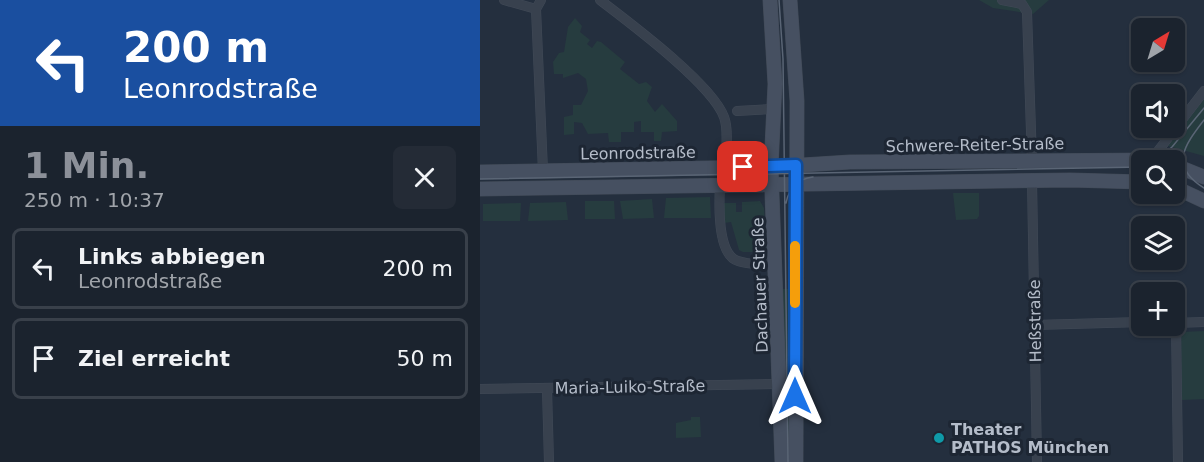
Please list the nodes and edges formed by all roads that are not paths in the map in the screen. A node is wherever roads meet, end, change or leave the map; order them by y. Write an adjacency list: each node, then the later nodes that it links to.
1 (504, 0): 8 (street)
2 (541, 0): 8 (street)
3 (600, 0): 7 (street)
4 (770, 0): 10 (main road, Dachauer Straße)
5 (790, 0): 15 (main road, Dachauer Straße)
6 (1002, 0): 14 (street)
7 (611, 3): 11 (street)
8 (536, 9): 19 (street)
9 (1204, 92): 12 (street)
10 (773, 109): 11 (street); 16 (main road, Dachauer Straße)
11 (725, 118): 17 (street)
12 (1159, 150)
13 (1131, 160): 14 (main road, Schwere-Reiter-Straße)
14 (1032, 161): 15 (main road, Schwere-Reiter-Straße)
15 (796, 165): 16 (main road, Leonrodstraße); 26 (main road, Dachauer Straße)
16 (771, 167): 17 (main road, Leonrodstraße); 25 (main road, Dachauer Straße)
17 (725, 168): 19 (main road, Leonrodstraße)
18 (1185, 169): 21 (main road)
19 (543, 171): 20 (main road, Leonrodstraße)
20 (480, 172)
21 (1204, 177)
22 (1032, 181): 23 (main road); 26 (main road); 34 (street, Heßstraße)
23 (1131, 182)
24 (720, 186): 25 (main road, Leonrodstraße); 27 (main road, Leonrodstraße); 30 (street)
25 (772, 186): 26 (main road, Leonrodstraße); 30 (main road, Dachauer Straße)
26 (795, 186): 41 (main road, Dachauer Straße)
27 (480, 189)
28 (1185, 192): 29 (main road)
29 (1204, 201)
30 (776, 264): 36 (main road, Dachauer Straße)
31 (1131, 322): 34 (street)
32 (1204, 322): 33 (street)
33 (1185, 323)
34 (1035, 325): 42 (street, Heßstraße)
35 (1175, 336): 43 (street)
36 (779, 384): 38 (street, Maria-Luiko-Straße); 40 (main road, Dachauer Straße)
37 (480, 389): 38 (street, Maria-Luiko-Straße)
38 (547, 389): 39 (street)
39 (549, 462)
40 (782, 462)
41 (796, 462)
42 (1037, 462)
43 (1178, 462)

